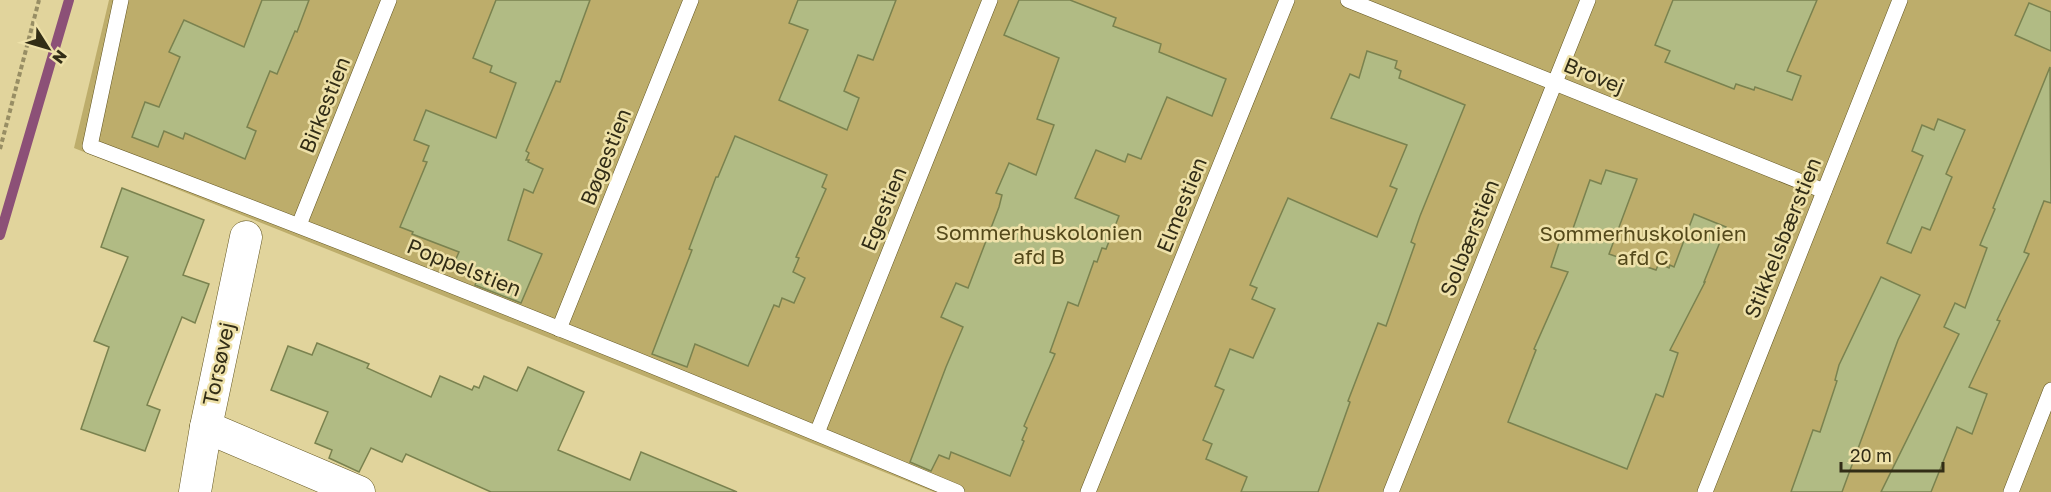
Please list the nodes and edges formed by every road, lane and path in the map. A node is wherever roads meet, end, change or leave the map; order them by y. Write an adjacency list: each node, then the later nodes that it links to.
1 (39, 0): 11 (path)
2 (121, 0): 13 (lane, Poppelstien)
3 (389, 0): 13 (lane, Birkestien)
4 (691, 0): 15 (lane, Bøgestien)
5 (990, 0): 18 (lane, Egestien)
6 (1287, 0): 22 (lane, Elmestien)
7 (1348, 0): 10 (lane, Brovej)
8 (1588, 0): 10 (lane, Solbærstien)
9 (1900, 0): 12 (lane, Stikkelsbærstien)
10 (1554, 83): 12 (lane, Brovej); 23 (lane, Solbærstien)
11 (0, 149)
12 (1824, 191): 24 (lane, Stikkelsbærstien)
13 (299, 225): 15 (lane, Poppelstien)
14 (246, 237): 17 (street, Torsøvej)
15 (559, 329): 18 (lane, Poppelstien)
16 (2051, 390): 25 (lane)
17 (206, 427): 19 (street, Torsøvej); 20 (street)
18 (817, 433): 21 (lane, Poppelstien)
19 (195, 492)
20 (358, 492)
21 (957, 492)
22 (1088, 492)
23 (1391, 492)
24 (1705, 492)
25 (2011, 492)

